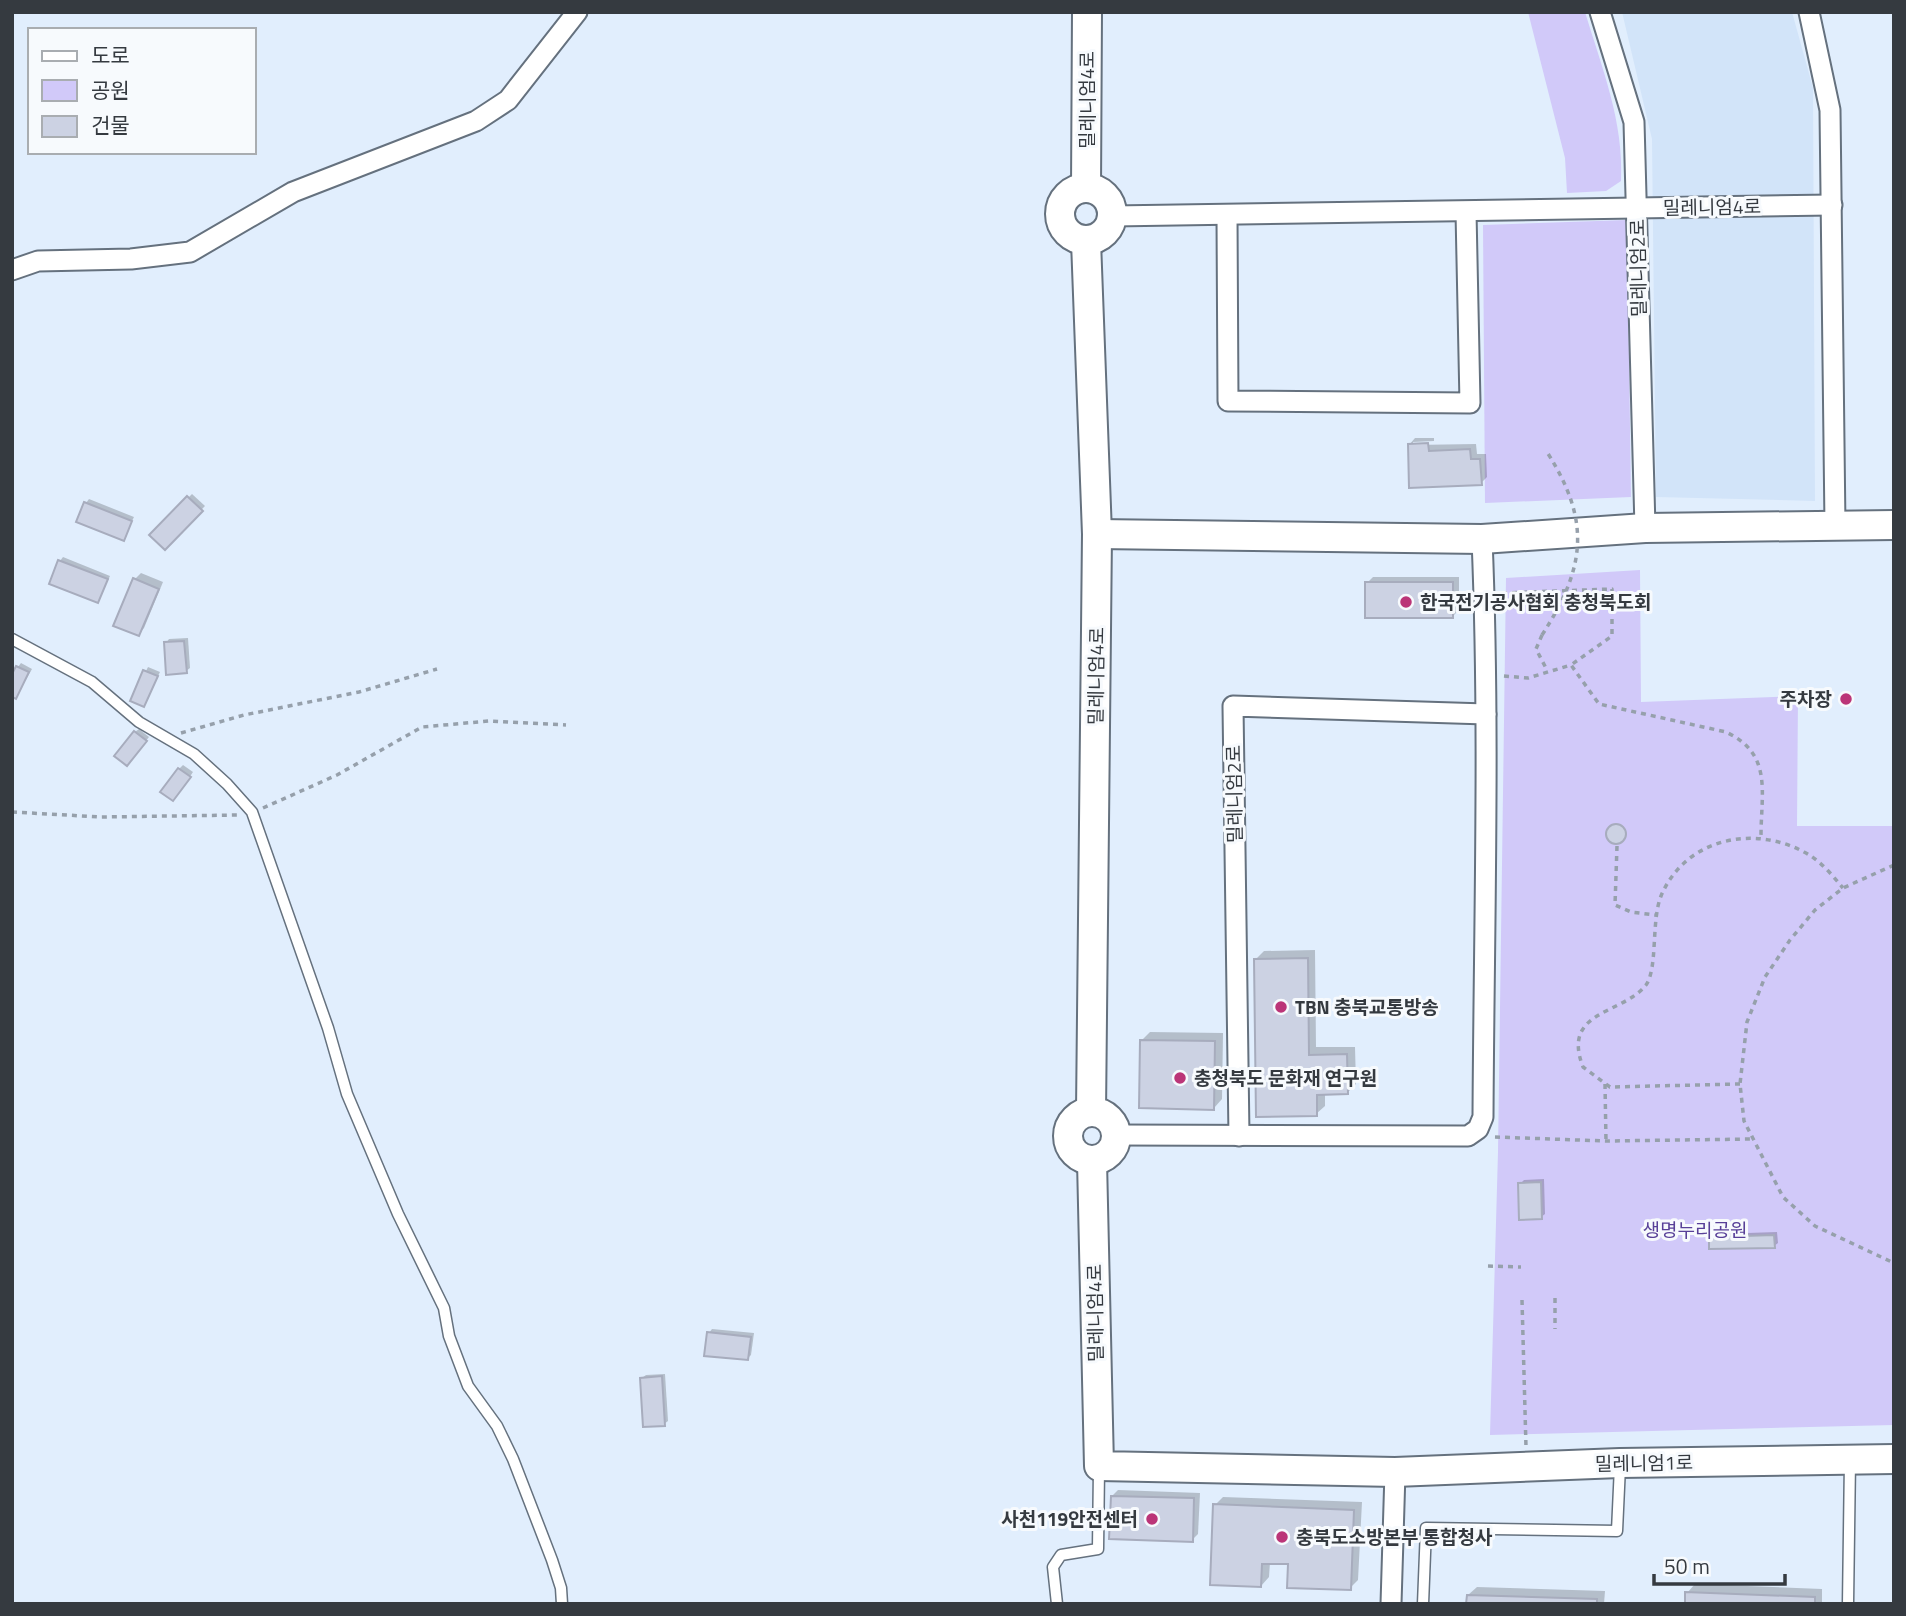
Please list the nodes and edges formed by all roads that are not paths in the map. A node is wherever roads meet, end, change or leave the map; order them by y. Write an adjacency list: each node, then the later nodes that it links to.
1 (578, 12): 12 (street)
2 (1087, 12): 5 (street, 밀레니엄4로)
3 (1600, 12): 7 (street, 밀레니엄2로)
4 (1809, 12): 6 (street)
5 (1086, 188): 9 (street); 11 (street)
6 (1832, 205): 7 (street, 밀레니엄4로); 13 (street)
7 (1637, 209): 8 (street, 밀레니엄4로); 15 (street, 밀레니엄2로)
8 (1466, 212): 10 (street, 밀레니엄4로); 10 (street)
9 (1113, 216): 10 (street, 밀레니엄4로); 11 (street)
10 (1227, 216)
11 (1086, 241): 16 (street, 밀레니엄4로)
12 (12, 270)
13 (1835, 526): 14 (street); 15 (street)
14 (1894, 526)
15 (1645, 528): 17 (street)
16 (1097, 534): 17 (street); 20 (street, 밀레니엄4로)
17 (1482, 539): 19 (street)
18 (12, 639): 29 (lane)
19 (1486, 714): 22 (street); 22 (street, 밀레니엄2로)
20 (1091, 1112): 21 (street); 23 (street)
21 (1117, 1135): 22 (street); 23 (street)
22 (1239, 1136)
23 (1092, 1161): 27 (street, 밀레니엄4로)
24 (1894, 1459): 25 (street, 밀레니엄1로)
25 (1850, 1460): 26 (street, 밀레니엄1로); 33 (lane)
26 (1620, 1463): 28 (street, 밀레니엄1로); 32 (lane)
27 (1099, 1466): 28 (street, 밀레니엄1로); 30 (lane)
28 (1395, 1472): 31 (street)
29 (562, 1604)
30 (1057, 1604)
31 (1391, 1604)
32 (1423, 1604)
33 (1848, 1604)

